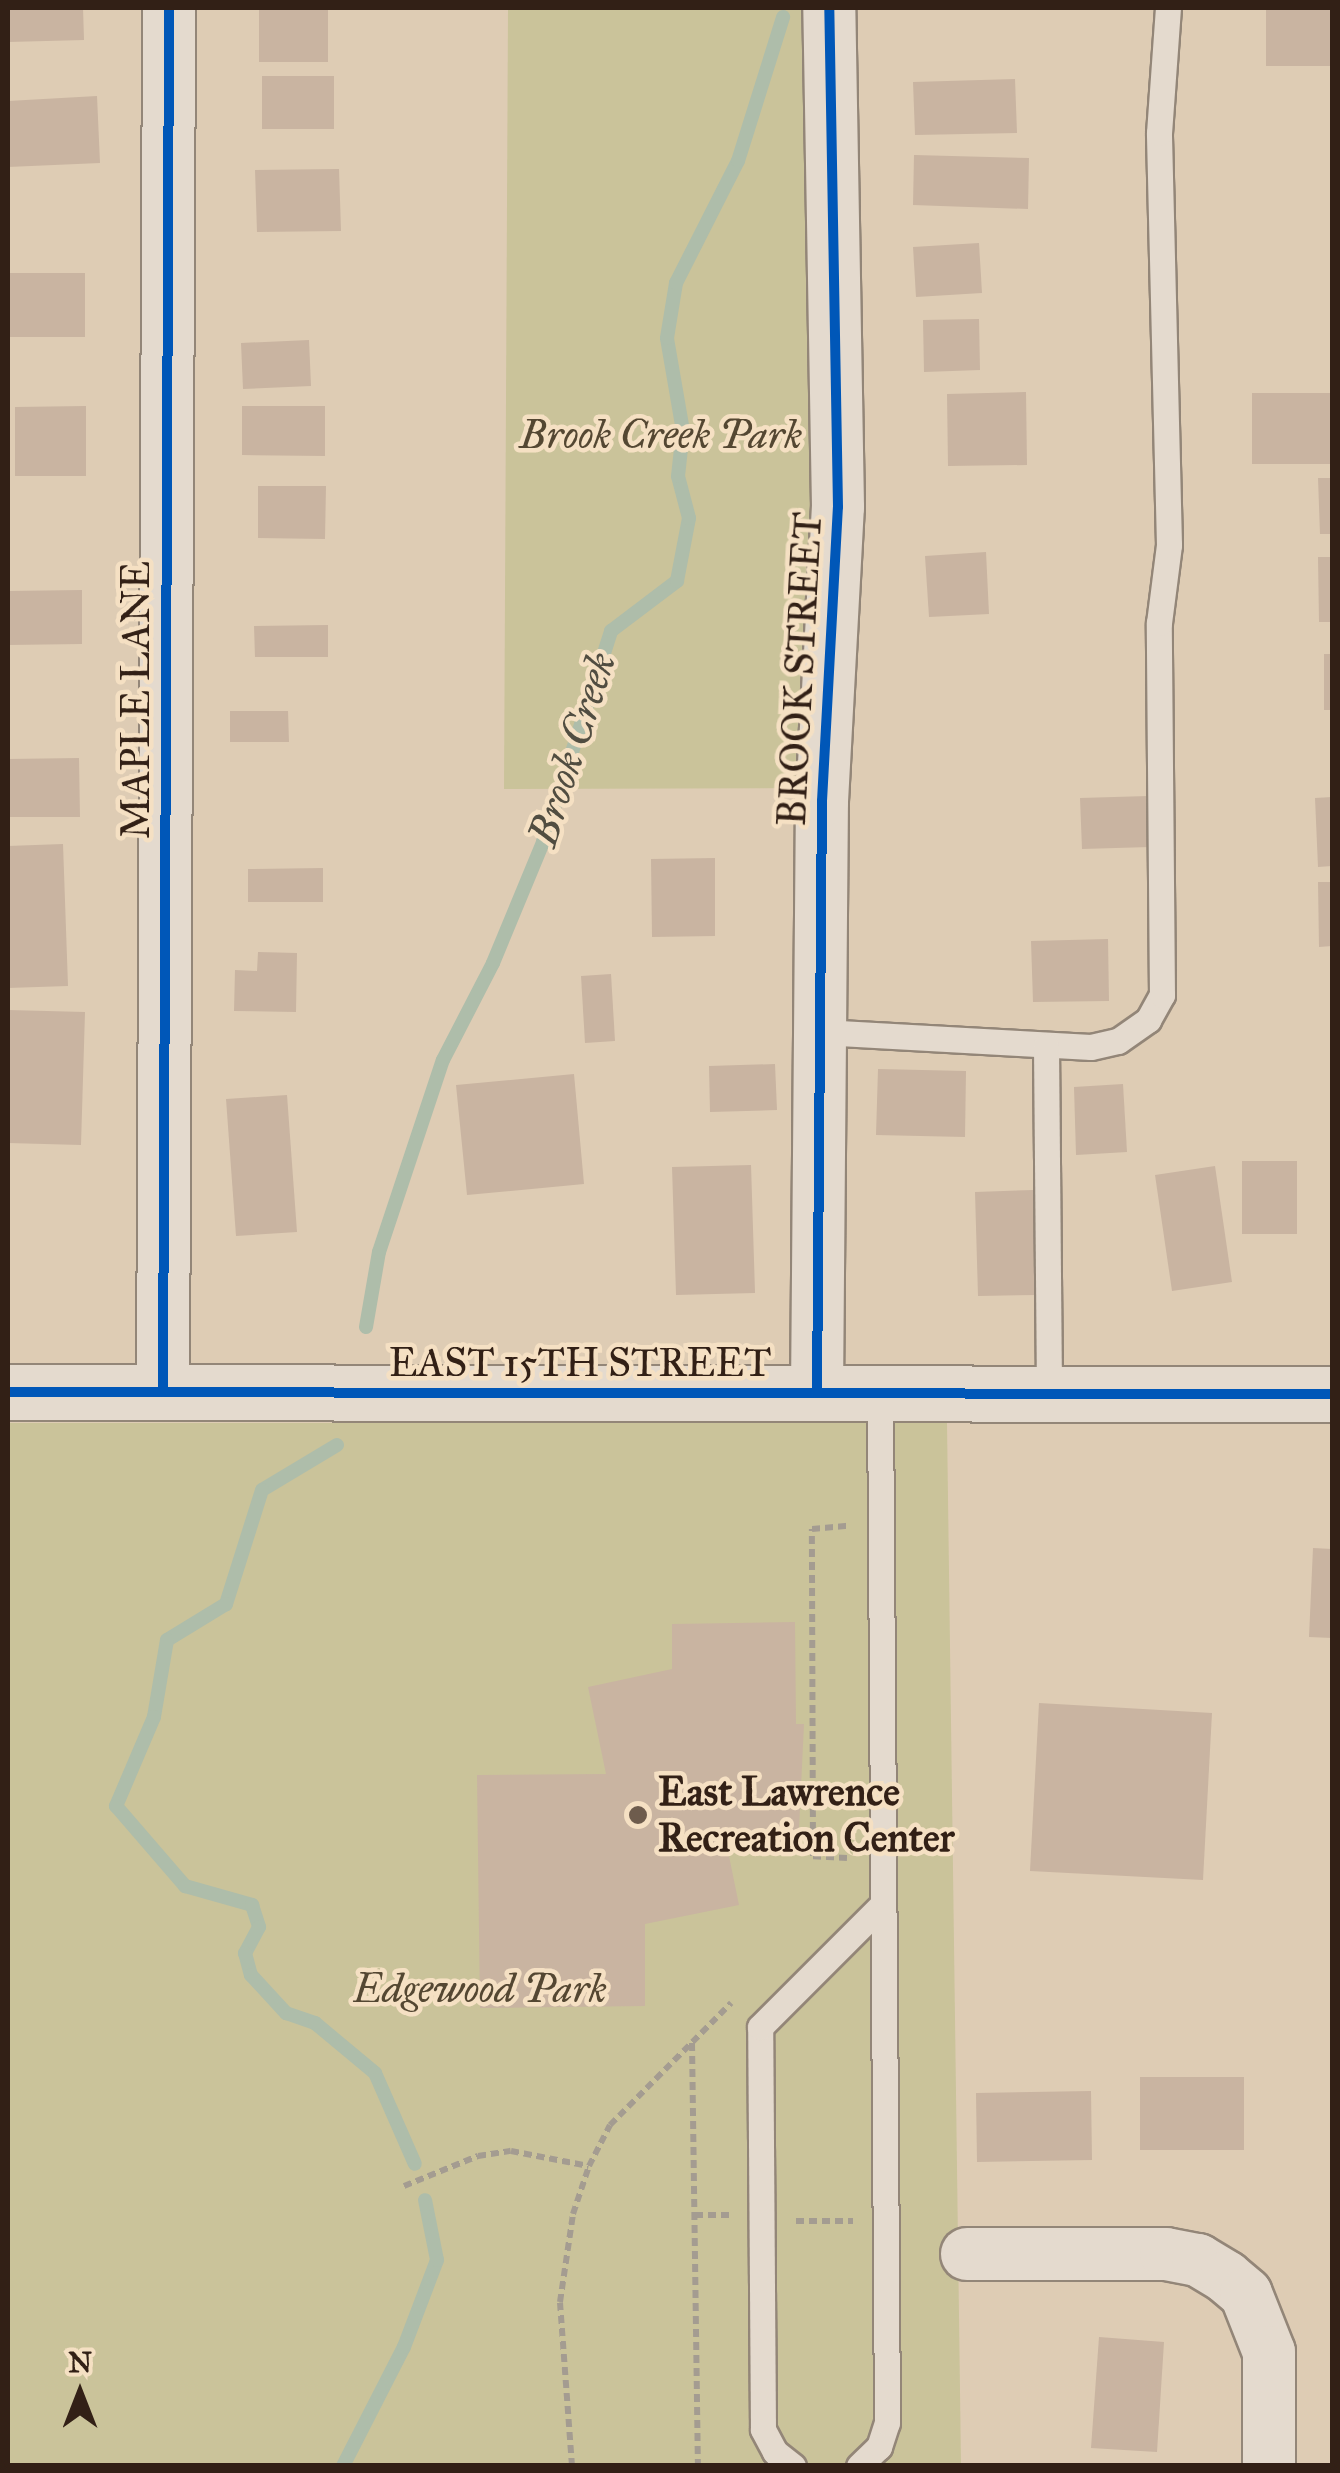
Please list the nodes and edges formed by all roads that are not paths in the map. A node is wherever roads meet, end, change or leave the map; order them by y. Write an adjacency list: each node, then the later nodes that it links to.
1 (169, 8): 7 (street, MAPLE LANE)
2 (829, 8): 4 (street, BROOK STREET)
3 (1168, 8): 5 (lane)
4 (821, 1032): 5 (lane); 8 (street, BROOK STREET)
5 (1046, 1046): 10 (lane)
6 (8, 1392): 7 (main road, EAST 15TH STREET)
7 (163, 1392): 8 (main road, EAST 15TH STREET)
8 (817, 1393): 9 (main road, EAST 15TH STREET)
9 (880, 1393): 10 (main road, EAST 15TH STREET); 12 (lane)
10 (1049, 1393): 11 (main road, EAST 15TH STREET)
11 (1332, 1394)
12 (882, 1905): 14 (lane); 15 (lane)
13 (968, 2254): 16 (street)
14 (793, 2466)
15 (859, 2466)
16 (1270, 2466)

